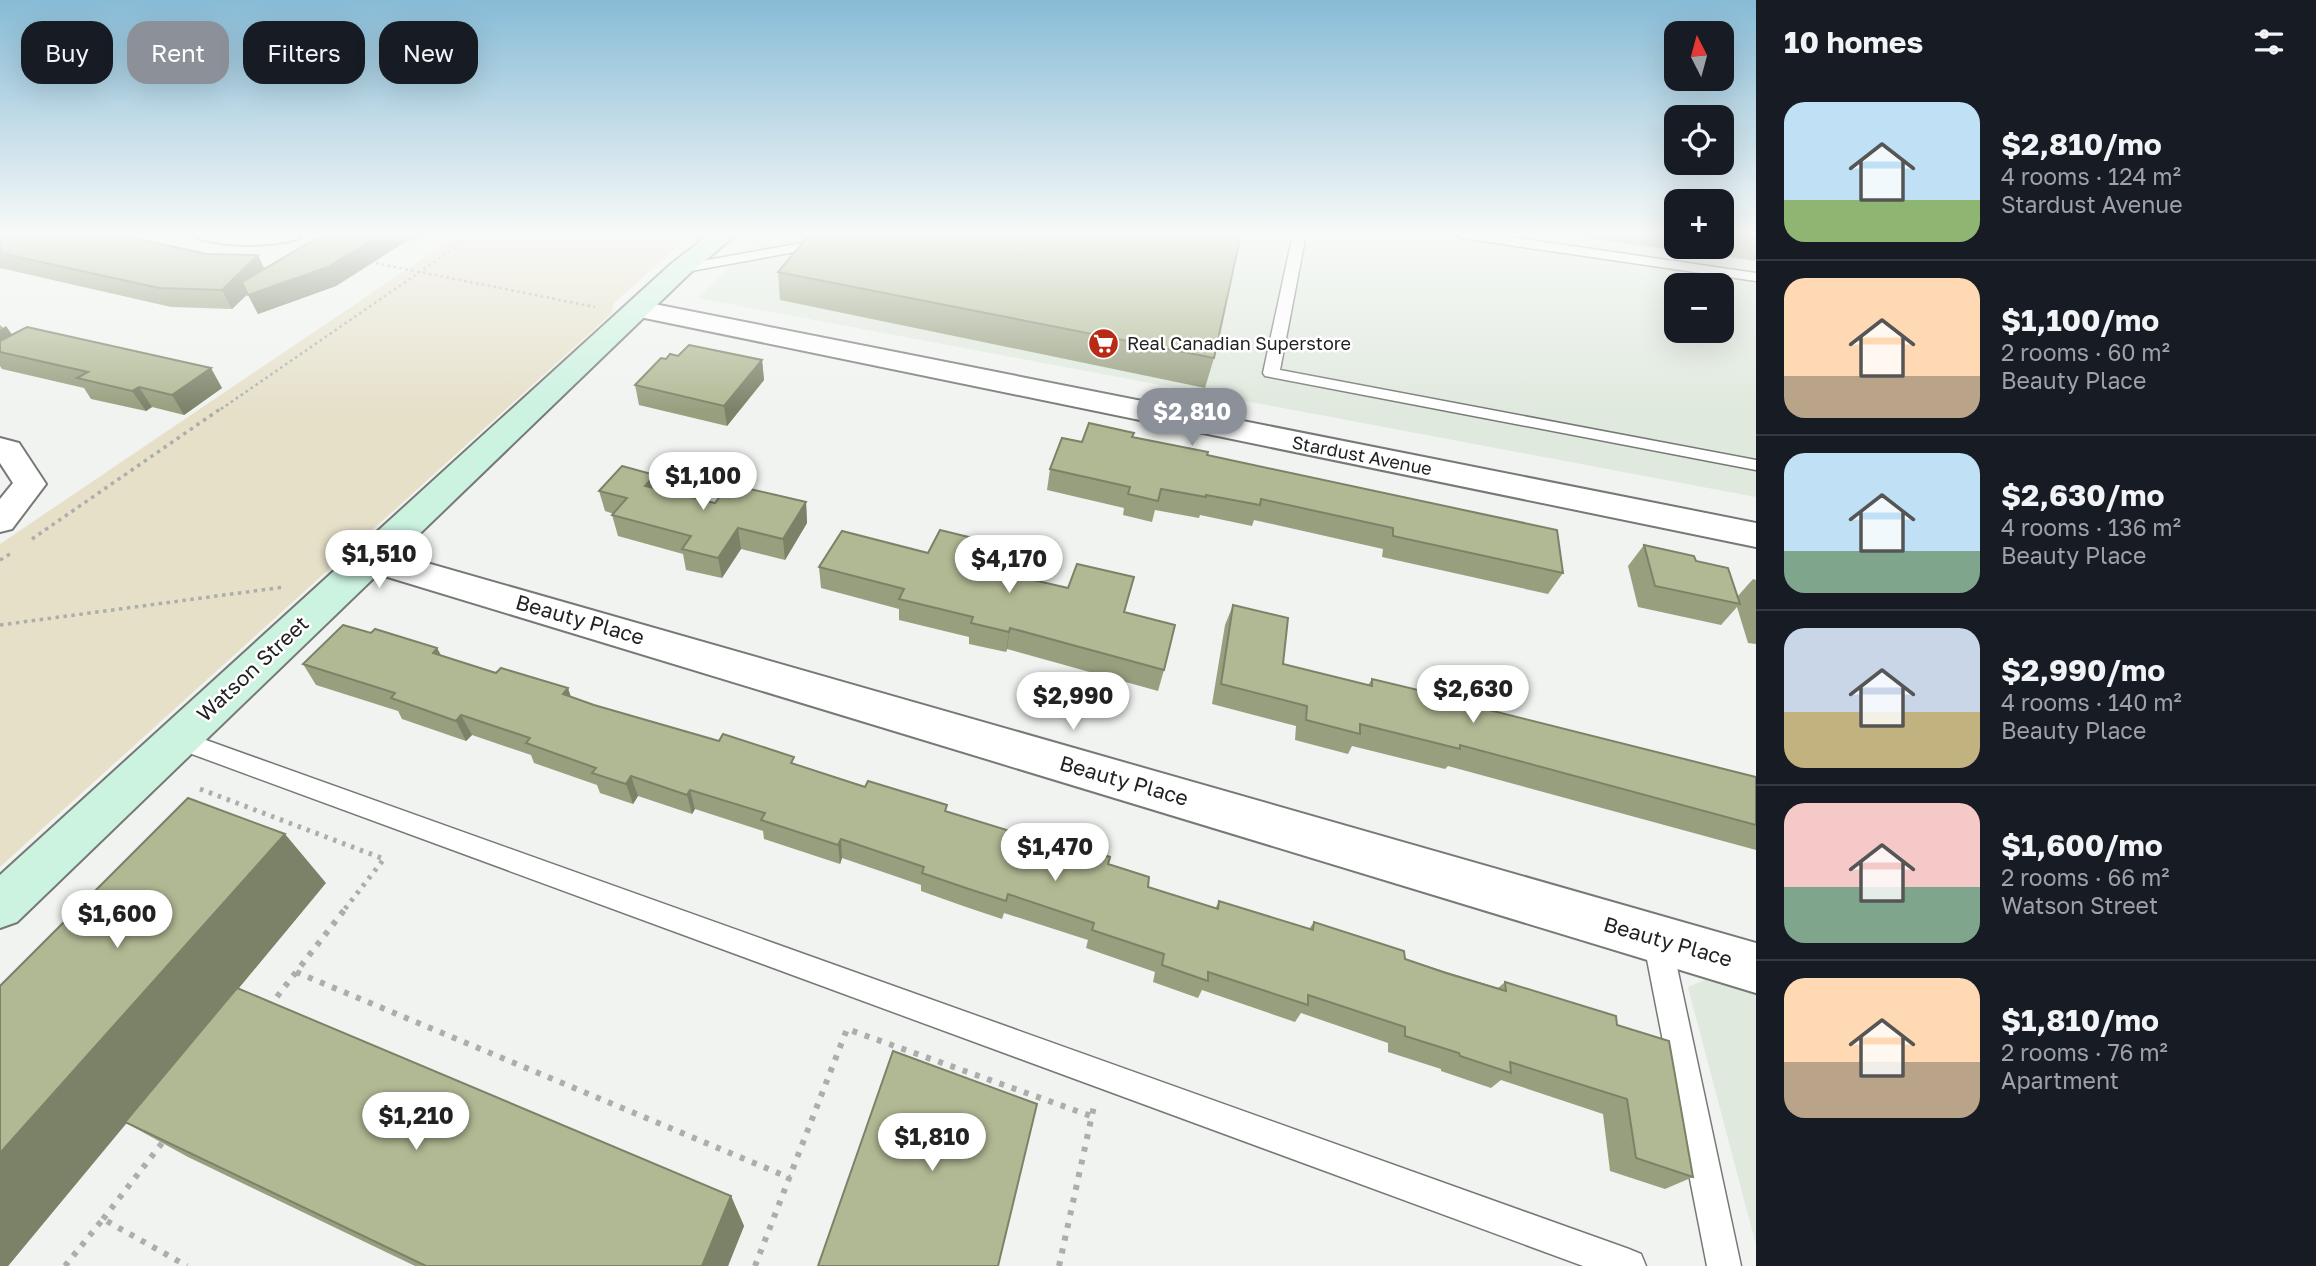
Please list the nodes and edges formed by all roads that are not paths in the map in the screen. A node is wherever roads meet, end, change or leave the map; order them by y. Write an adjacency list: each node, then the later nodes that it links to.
1 (655, 293): 3 (street, Watson Street)
2 (1288, 293): 5 (lane)
3 (636, 312): 7 (street, Stardust Avenue); 8 (street, Watson Street)
4 (0, 448): 6 (street)
5 (1756, 465)
6 (0, 521)
7 (1756, 535)
8 (361, 568): 9 (street, Watson Street); 11 (street, Beauty Place)
9 (178, 739): 10 (street, Watson Street); 13 (lane)
10 (0, 906)
11 (1657, 939): 12 (street, Beauty Place); 14 (lane)
12 (1756, 968)
13 (1629, 1266)
14 (1724, 1266)

